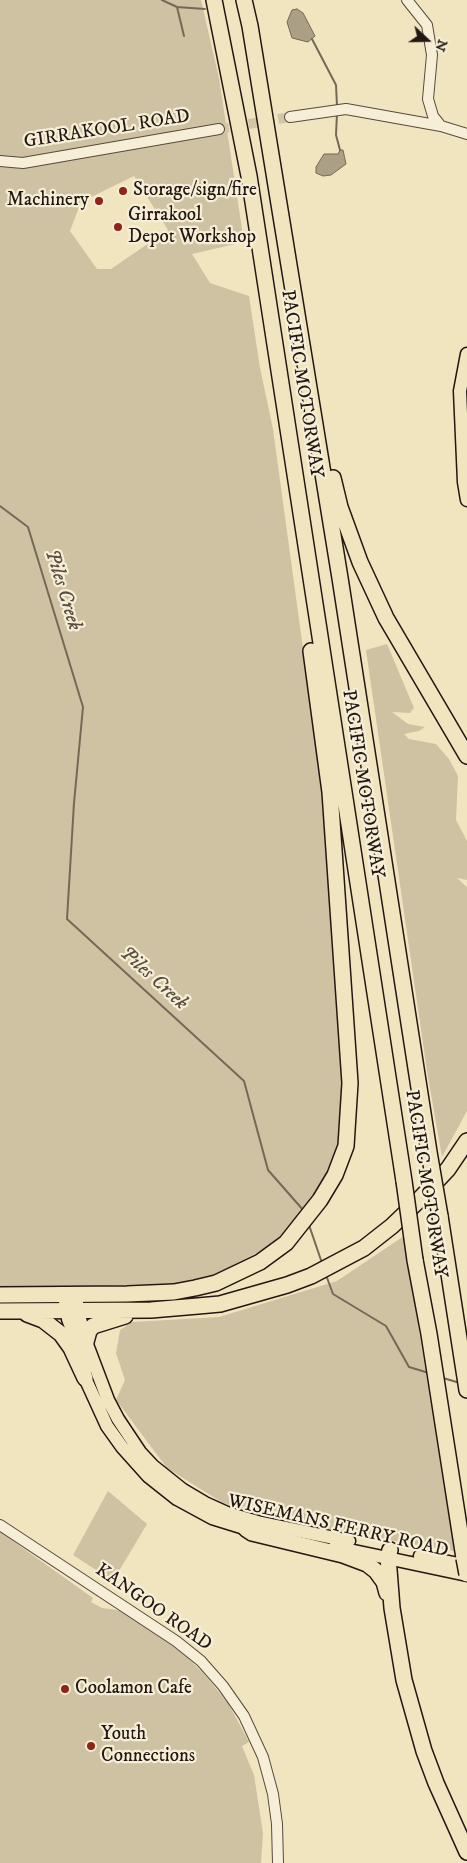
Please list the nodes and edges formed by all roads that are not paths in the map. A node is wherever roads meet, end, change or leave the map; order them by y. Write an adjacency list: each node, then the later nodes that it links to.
1 (214, 0): 10 (highway, PACIFIC MOTORWAY)
2 (244, 0): 11 (highway, PACIFIC MOTORWAY)
3 (407, 0): 5 (street)
4 (290, 117): 5 (street)
5 (441, 126): 7 (street)
6 (219, 129): 8 (street, GIRRAKOOL ROAD)
7 (467, 134)
8 (0, 161)
9 (467, 354): 12 (main road)
10 (287, 430): 16 (highway); 26 (highway, PACIFIC MOTORWAY, bridge)
11 (318, 444): 13 (highway); 22 (highway, PACIFIC MOTORWAY, bridge)
12 (467, 500)
13 (467, 756)
14 (467, 1141): 17 (highway)
15 (0, 1295): 16 (highway)
16 (70, 1295): 19 (main road, WISEMANS FERRY ROAD)
17 (151, 1310): 19 (highway); 20 (highway)
18 (5, 1311): 19 (highway); 21 (highway)
19 (72, 1311): 20 (main road, WISEMANS FERRY ROAD); 21 (main road, WISEMANS FERRY ROAD)
20 (86, 1342): 25 (main road, WISEMANS FERRY ROAD)
21 (85, 1378): 24 (main road, WISEMANS FERRY ROAD)
22 (467, 1390)
23 (0, 1525): 30 (street, KANGOO ROAD)
24 (246, 1529): 25 (main road, WISEMANS FERRY ROAD); 28 (highway)
25 (389, 1553): 26 (main road, WISEMANS FERRY ROAD); 27 (main road, WISEMANS FERRY ROAD); 28 (highway)
26 (466, 1562): 27 (highway, PACIFIC MOTORWAY, bridge)
27 (467, 1575)
28 (392, 1608): 29 (highway)
29 (467, 1852)
30 (278, 1863)

